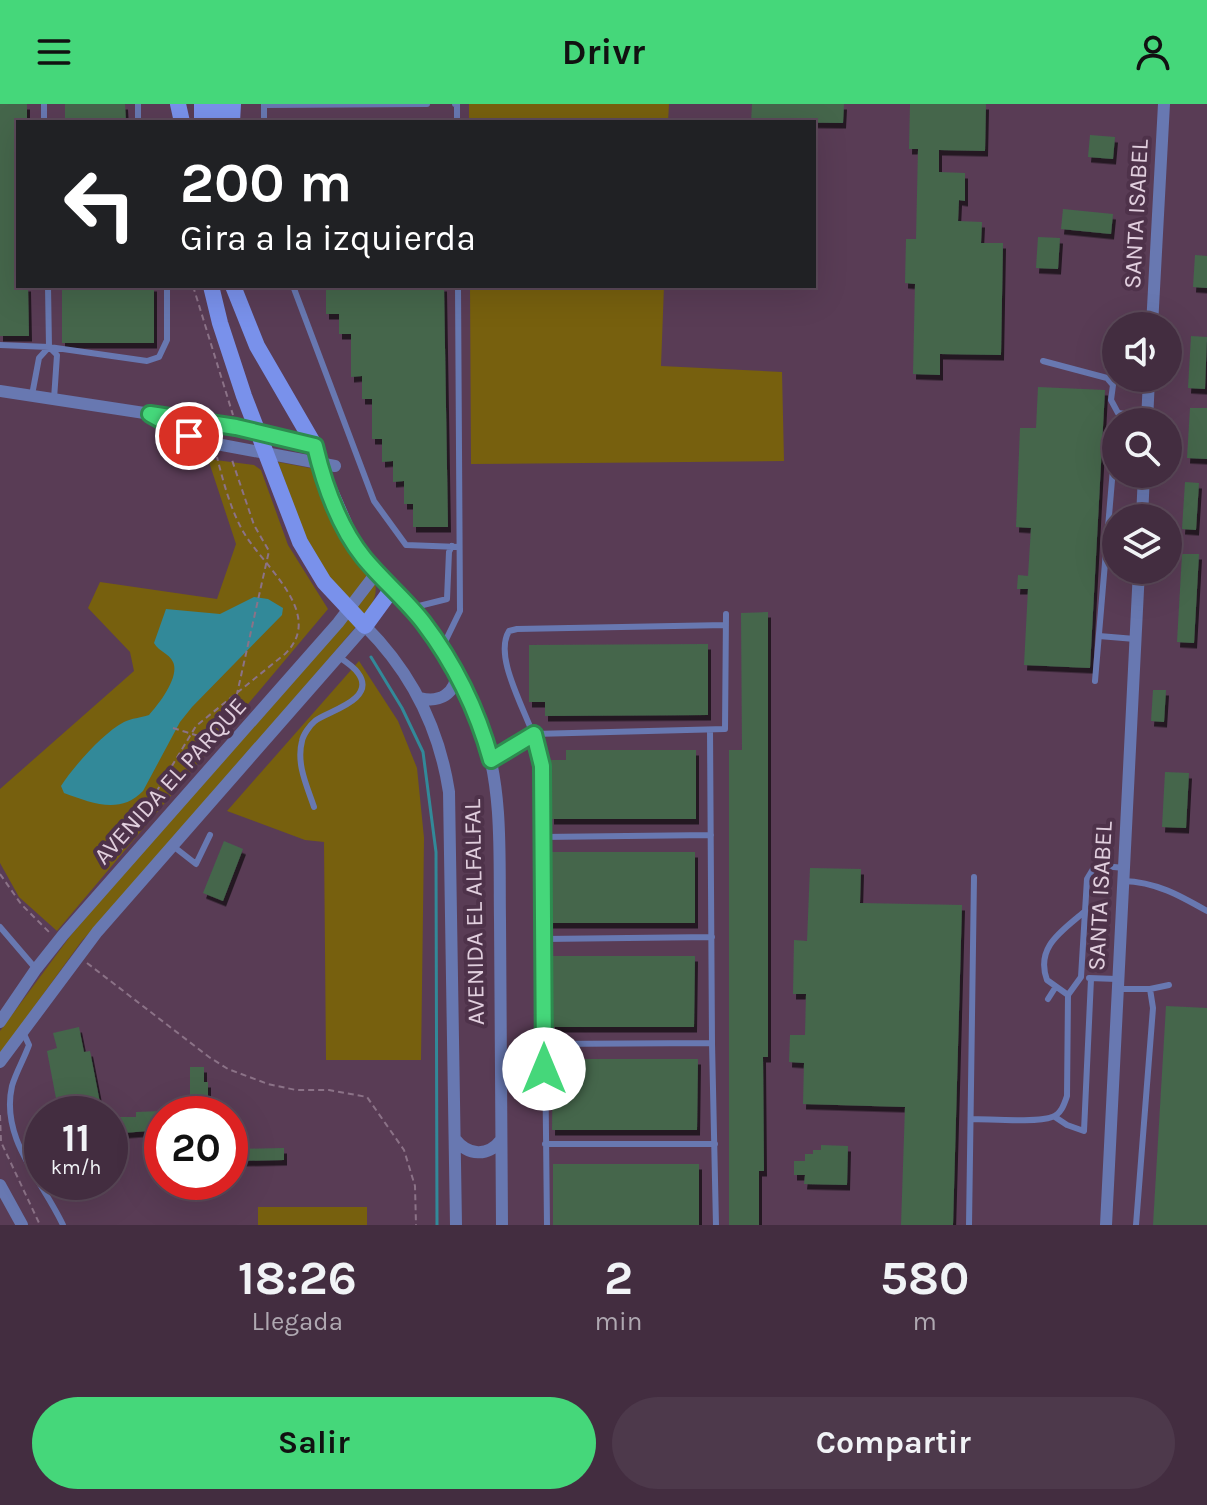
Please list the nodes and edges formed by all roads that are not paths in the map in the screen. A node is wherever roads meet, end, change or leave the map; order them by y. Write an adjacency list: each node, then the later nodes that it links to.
1 (427, 104): 3 (lane)
2 (1164, 104): 10 (street, SANTA ISABEL)
3 (264, 105)
4 (48, 288): 12 (lane)
5 (167, 288): 12 (lane)
6 (211, 288): 19 (street, AVENIDA EL ALFALFAL)
7 (234, 288): 21 (street, AVENIDA EL ALFALFAL)
8 (294, 288): 23 (lane)
9 (458, 288): 23 (lane)
10 (1153, 312)
11 (0, 345): 12 (lane)
12 (49, 347): 15 (lane); 16 (lane)
13 (1043, 361): 17 (lane)
14 (0, 391): 15 (street)
15 (32, 396): 16 (street)
16 (54, 400): 18 (street)
17 (1115, 408)
18 (150, 414): 19 (street); 20 (street)
19 (258, 433): 20 (street, AVENIDA EL ALFALFAL); 21 (street)
20 (266, 454): 21 (street); 28 (street, AVENIDA EL ALFALFAL)
21 (323, 458): 24 (street, AVENIDA EL ALFALFAL)
22 (1112, 488): 32 (lane)
23 (456, 547): 27 (lane); 34 (lane)
24 (377, 572): 26 (street, AVENIDA EL ALFALFAL); 28 (street, AVENIDA EL PARQUE)
25 (1138, 584): 33 (street, SANTA ISABEL)
26 (392, 589): 27 (street, AVENIDA EL ALFALFAL); 31 (street)
27 (411, 608): 34 (street, AVENIDA EL ALFALFAL)
28 (348, 610): 31 (street, AVENIDA EL ALFALFAL); 42 (street, AVENIDA EL PARQUE)
29 (726, 614): 30 (lane)
30 (726, 625): 39 (lane); 40 (lane)
31 (365, 626): 35 (street, AVENIDA EL PARQUE); 38 (street, AVENIDA EL ALFALFAL)
32 (1099, 636): 33 (lane); 37 (lane)
33 (1136, 639): 49 (street, SANTA ISABEL)
34 (442, 648): 36 (street, AVENIDA EL ALFALFAL)
35 (339, 656): 43 (street, AVENIDA EL PARQUE); 44 (lane)
36 (457, 673): 38 (street); 41 (street, AVENIDA EL ALFALFAL)
37 (1095, 681)
38 (420, 698): 75 (street, AVENIDA EL ALFALFAL)
39 (710, 730): 40 (lane); 46 (lane)
40 (534, 734): 41 (lane); 47 (lane)
41 (491, 760): 76 (street, AVENIDA EL ALFALFAL)
42 (206, 776): 43 (street); 53 (street, AVENIDA EL PARQUE)
43 (222, 790): 48 (street, AVENIDA EL PARQUE)
44 (314, 807)
45 (210, 835): 48 (lane)
46 (711, 835): 47 (lane); 56 (lane)
47 (542, 837): 57 (lane)
48 (173, 846): 55 (street, AVENIDA EL PARQUE)
49 (1124, 875): 51 (lane); 52 (lane); 61 (street, SANTA ISABEL)
50 (974, 877): 74 (lane)
51 (1207, 911)
52 (1084, 912): 59 (lane); 64 (lane)
53 (81, 914): 55 (street); 58 (street, AVENIDA EL PARQUE)
54 (0, 927): 58 (lane)
55 (97, 932): 63 (street, AVENIDA EL PARQUE)
56 (712, 937): 57 (lane); 70 (lane)
57 (544, 939): 71 (lane)
58 (36, 969): 63 (street); 68 (street, AVENIDA EL PARQUE)
59 (1081, 977): 60 (lane); 66 (lane)
60 (1091, 979): 61 (lane); 73 (lane)
61 (1118, 984): 65 (lane); 87 (street, SANTA ISABEL)
62 (1169, 985): 65 (lane)
63 (54, 986): 69 (street, AVENIDA EL PARQUE)
64 (1055, 988): 66 (lane); 67 (lane)
65 (1150, 989): 88 (lane)
66 (1068, 995): 73 (lane)
67 (1048, 999)
68 (0, 1022)
69 (22, 1030): 72 (street, AVENIDA EL PARQUE); 81 (lane)
70 (712, 1043): 71 (lane); 78 (lane)
71 (544, 1044): 77 (lane)
72 (0, 1062)
73 (1055, 1117): 74 (lane)
74 (972, 1119): 86 (lane)
75 (455, 1139): 76 (street); 82 (street, AVENIDA EL ALFALFAL)
76 (501, 1140): 83 (street, AVENIDA EL ALFALFAL)
77 (545, 1144): 78 (lane); 84 (lane)
78 (715, 1144): 85 (lane)
79 (1, 1186): 80 (street)
80 (22, 1225)
81 (63, 1225)
82 (456, 1225)
83 (502, 1225)
84 (547, 1225)
85 (716, 1225)
86 (969, 1225)
87 (1106, 1225)
88 (1136, 1225)

